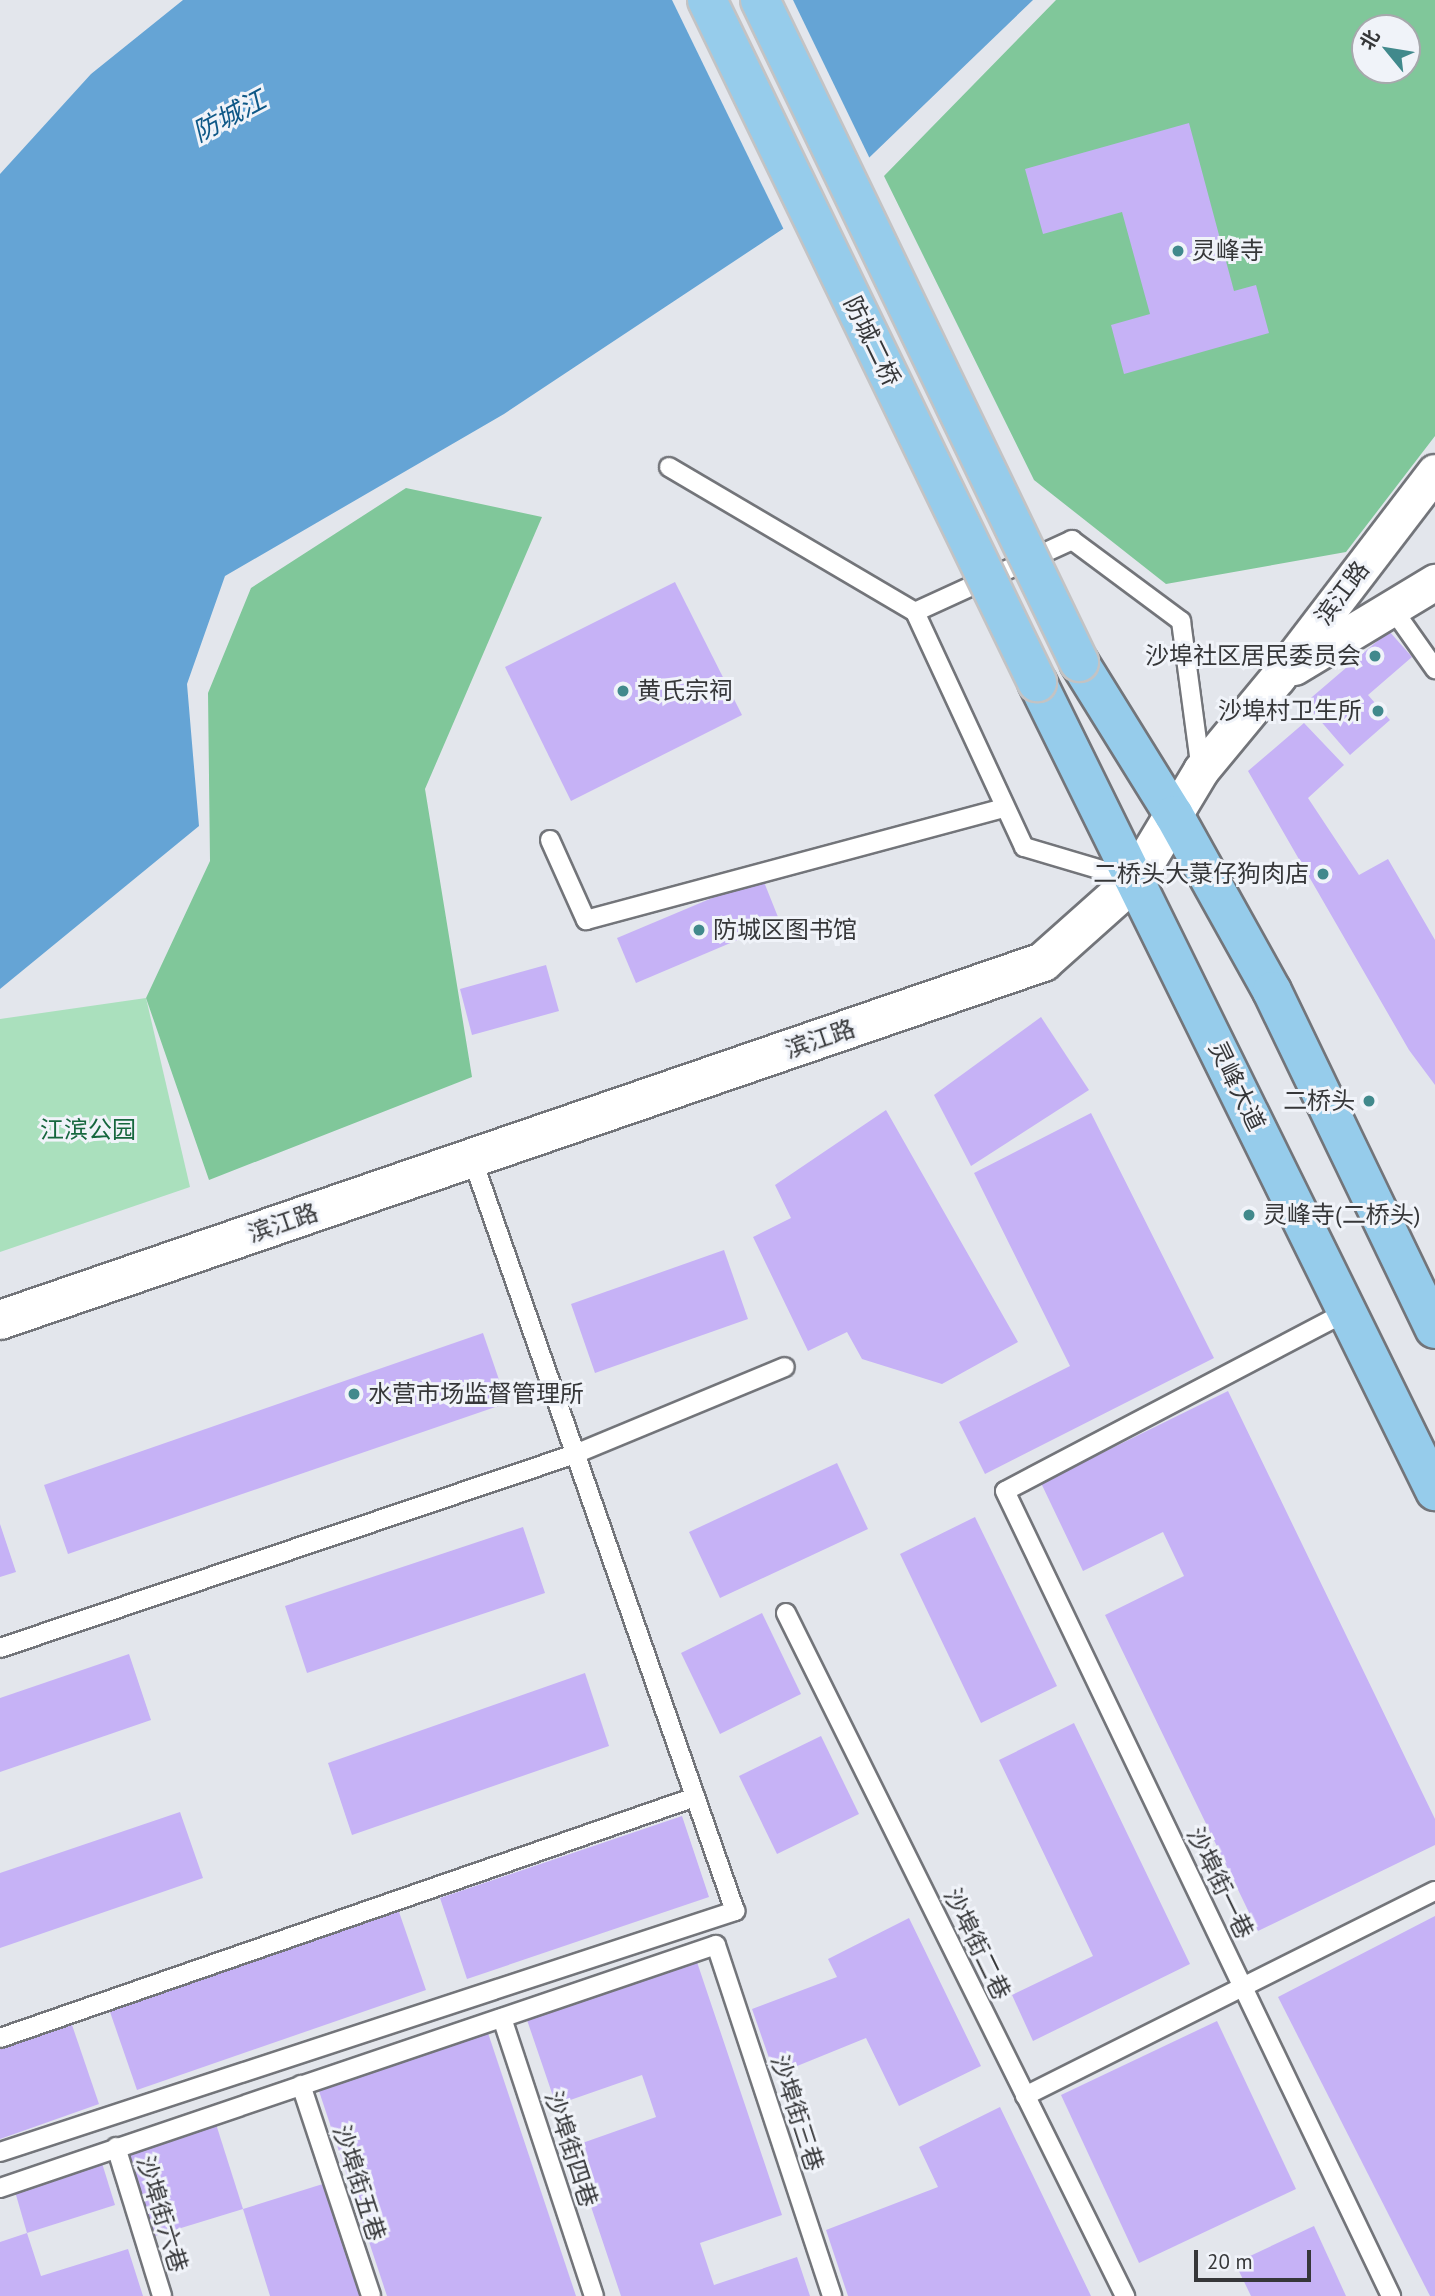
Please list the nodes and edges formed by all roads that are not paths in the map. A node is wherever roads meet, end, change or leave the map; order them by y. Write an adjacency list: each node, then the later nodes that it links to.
1 (707, 0): 10 (main road, 防城二桥, bridge)
2 (760, 0): 13 (main road, 防城二桥, bridge)
3 (669, 467): 7 (lane)
4 (1435, 472): 9 (street, 滨江路)
5 (1435, 582): 6 (street)
6 (1392, 608): 8 (lane); 9 (street)
7 (915, 612): 11 (lane); 12 (lane)
8 (1435, 669)
9 (1278, 677): 11 (street, 滨江路)
10 (1037, 682): 15 (main road, 灵峰大道)
11 (1201, 770): 13 (street, 滨江路)
12 (1004, 807): 14 (lane); 15 (lane)
13 (1174, 815): 15 (street, 滨江路); 19 (main road)
14 (550, 840)
15 (1135, 880): 16 (street, 滨江路); 17 (main road, 灵峰大道)
16 (471, 1158): 18 (street, 滨江路); 21 (lane)
17 (1348, 1311): 22 (main road, 灵峰大道); 27 (lane, 沙埠街一巷)
18 (0, 1320)
19 (1435, 1328)
20 (785, 1367): 21 (lane)
21 (575, 1454): 24 (lane); 25 (lane)
22 (1435, 1491)
23 (786, 1613): 31 (lane, 沙埠街二巷)
24 (0, 1648)
25 (695, 1797): 29 (lane); 33 (lane)
26 (1435, 1891): 27 (lane)
27 (1243, 1987): 31 (lane); 40 (lane, 沙埠街一巷)
28 (502, 2018): 30 (lane); 37 (lane, 沙埠街四巷); 38 (lane, 沙埠街三巷)
29 (0, 2038)
30 (301, 2085): 32 (lane); 36 (lane, 沙埠街五巷)
31 (1025, 2096): 39 (lane, 沙埠街二巷)
32 (116, 2147): 34 (lane); 35 (lane, 沙埠街六巷)
33 (0, 2152)
34 (0, 2188)
35 (162, 2296)
36 (371, 2296)
37 (594, 2296)
38 (832, 2296)
39 (1125, 2296)
40 (1391, 2296)

